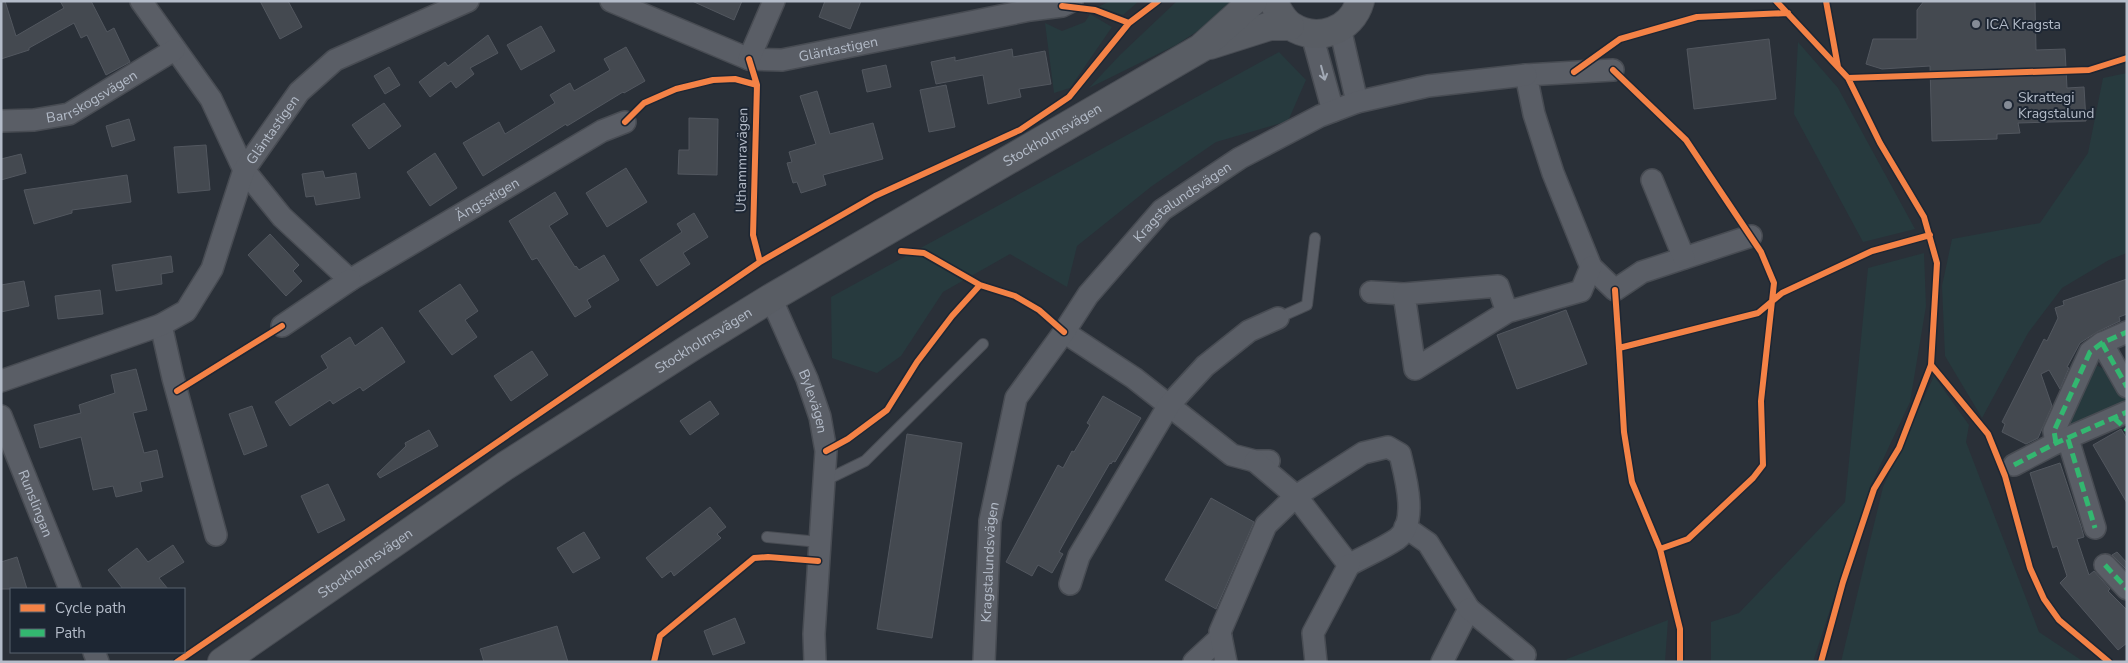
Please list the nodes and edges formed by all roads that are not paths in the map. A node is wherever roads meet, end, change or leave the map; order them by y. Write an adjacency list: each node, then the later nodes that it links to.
1 (141, 1): 12 (street)
2 (612, 1): 13 (street, Gläntastigen)
3 (774, 1): 13 (street)
4 (1072, 1): 13 (street, Gläntastigen)
5 (1253, 1): 11 (main road, Stockholmsvägen)
6 (1273, 1): 10 (main road)
7 (1382, 1): 9 (main road)
8 (463, 2): 20 (street, Gläntastigen)
9 (1352, 14): 10 (main road, Stockholmsvägen); 16 (street)
10 (1301, 30): 11 (main road, Stockholmsvägen); 17 (street, one-way to 17)
11 (1201, 48): 29 (main road, Stockholmsvägen)
12 (174, 50): 18 (street, Barrskogsvägen); 20 (street)
13 (749, 59)
14 (1613, 70): 15 (street, Kragstalundsvägen)
15 (1526, 75): 16 (street, Kragstalundsvägen); 25 (street)
16 (1357, 102): 17 (street, Kragstalundsvägen)
17 (1334, 111): 34 (street, Kragstalundsvägen)
18 (2, 121)
19 (625, 122): 26 (street, Ängsstigen)
20 (244, 170): 26 (street); 32 (street, Gläntastigen)
21 (1652, 180): 24 (street)
22 (1751, 236): 24 (street)
23 (1315, 238): 31 (lane)
24 (1684, 258): 25 (street)
25 (1591, 267): 30 (street)
26 (350, 280): 33 (street, Ängsstigen)
27 (1371, 292): 28 (street)
28 (1404, 294): 30 (street); 30 (street)
29 (771, 298): 45 (street, Bylevägen); 60 (main road, Stockholmsvägen)
30 (1507, 312)
31 (1278, 318): 40 (street)
32 (161, 324): 38 (street, Gläntastigen); 49 (street)
33 (282, 326)
34 (1064, 332): 40 (street); 62 (street, Kragstalundsvägen)
35 (2127, 332): 36 (street)
36 (2102, 343): 39 (street); 43 (street)
37 (983, 344): 45 (lane)
38 (1, 381)
39 (2127, 387)
40 (1169, 405): 46 (street); 54 (street)
41 (1, 416): 55 (street, Runslingan)
42 (2122, 420): 43 (street)
43 (2062, 441): 44 (street); 48 (street)
44 (2014, 465)
45 (823, 482): 51 (street, Bylevägen)
46 (1296, 496): 47 (street); 52 (street); 58 (street)
47 (1405, 527): 52 (street); 57 (street)
48 (2095, 528)
49 (216, 535)
50 (767, 537): 51 (lane)
51 (819, 542): 61 (street, Bylevägen)
52 (1350, 565): 65 (street)
53 (2104, 565): 56 (street)
54 (1070, 584)
55 (70, 588)
56 (2127, 589)
57 (1469, 609): 59 (street); 66 (street)
58 (1221, 637): 63 (street); 64 (street)
59 (1525, 655)
60 (222, 662)
61 (815, 662)
62 (984, 662)
63 (1194, 662)
64 (1226, 662)
65 (1316, 662)
66 (1442, 662)

